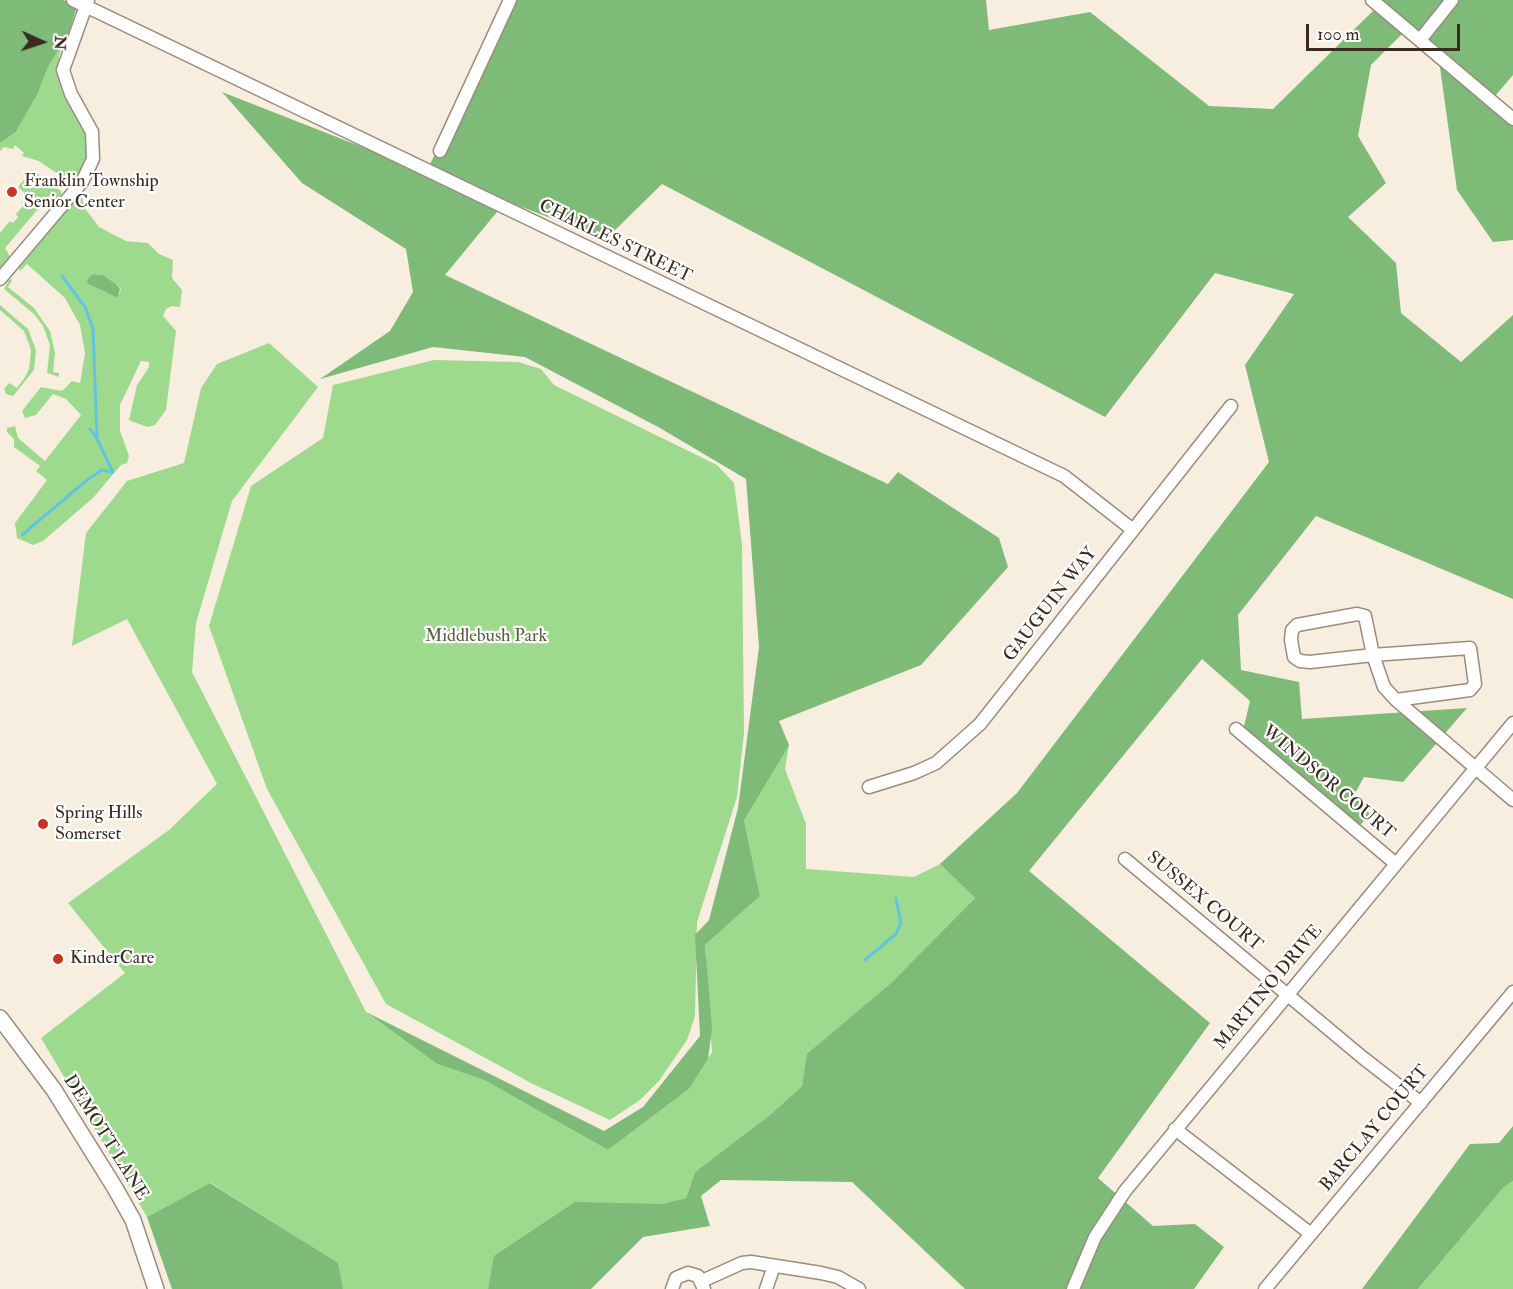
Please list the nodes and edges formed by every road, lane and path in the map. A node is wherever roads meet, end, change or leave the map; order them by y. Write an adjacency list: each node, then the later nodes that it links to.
1 (73, 0): 5 (street, CHARLES STREET)
2 (510, 0): 8 (street)
3 (1372, 0): 6 (street)
4 (1452, 0): 6 (street)
5 (86, 3): 9 (street); 11 (street, CHARLES STREET)
6 (1420, 40): 7 (street)
7 (1513, 119)
8 (440, 151)
9 (0, 279)
10 (1231, 406): 11 (street, GAUGUIN WAY)
11 (1133, 530): 17 (street, GAUGUIN WAY)
12 (1373, 656): 12 (street); 13 (street); 13 (street)
13 (1396, 700): 16 (street)
14 (1513, 723): 16 (street, MARTINO DRIVE)
15 (1236, 729): 20 (street, WINDSOR COURT)
16 (1476, 768): 18 (street); 20 (street, MARTINO DRIVE)
17 (869, 787)
18 (1513, 800)
19 (1125, 859): 22 (street, SUSSEX COURT)
20 (1396, 864): 22 (street, MARTINO DRIVE)
21 (1513, 992): 24 (street, BARCLAY COURT)
22 (1287, 995): 24 (street, SUSSEX COURT); 25 (street, MARTINO DRIVE)
23 (0, 1018): 29 (street, DEMOTT LANE)
24 (1420, 1103): 26 (street, BARCLAY COURT)
25 (1175, 1129): 26 (street); 33 (street, MARTINO DRIVE)
26 (1311, 1234): 34 (street, BARCLAY COURT)
27 (774, 1266): 28 (street); 31 (street); 32 (street)
28 (703, 1285): 30 (street)
29 (156, 1289)
30 (672, 1289)
31 (766, 1289)
32 (859, 1289)
33 (1073, 1289)
34 (1266, 1289)

